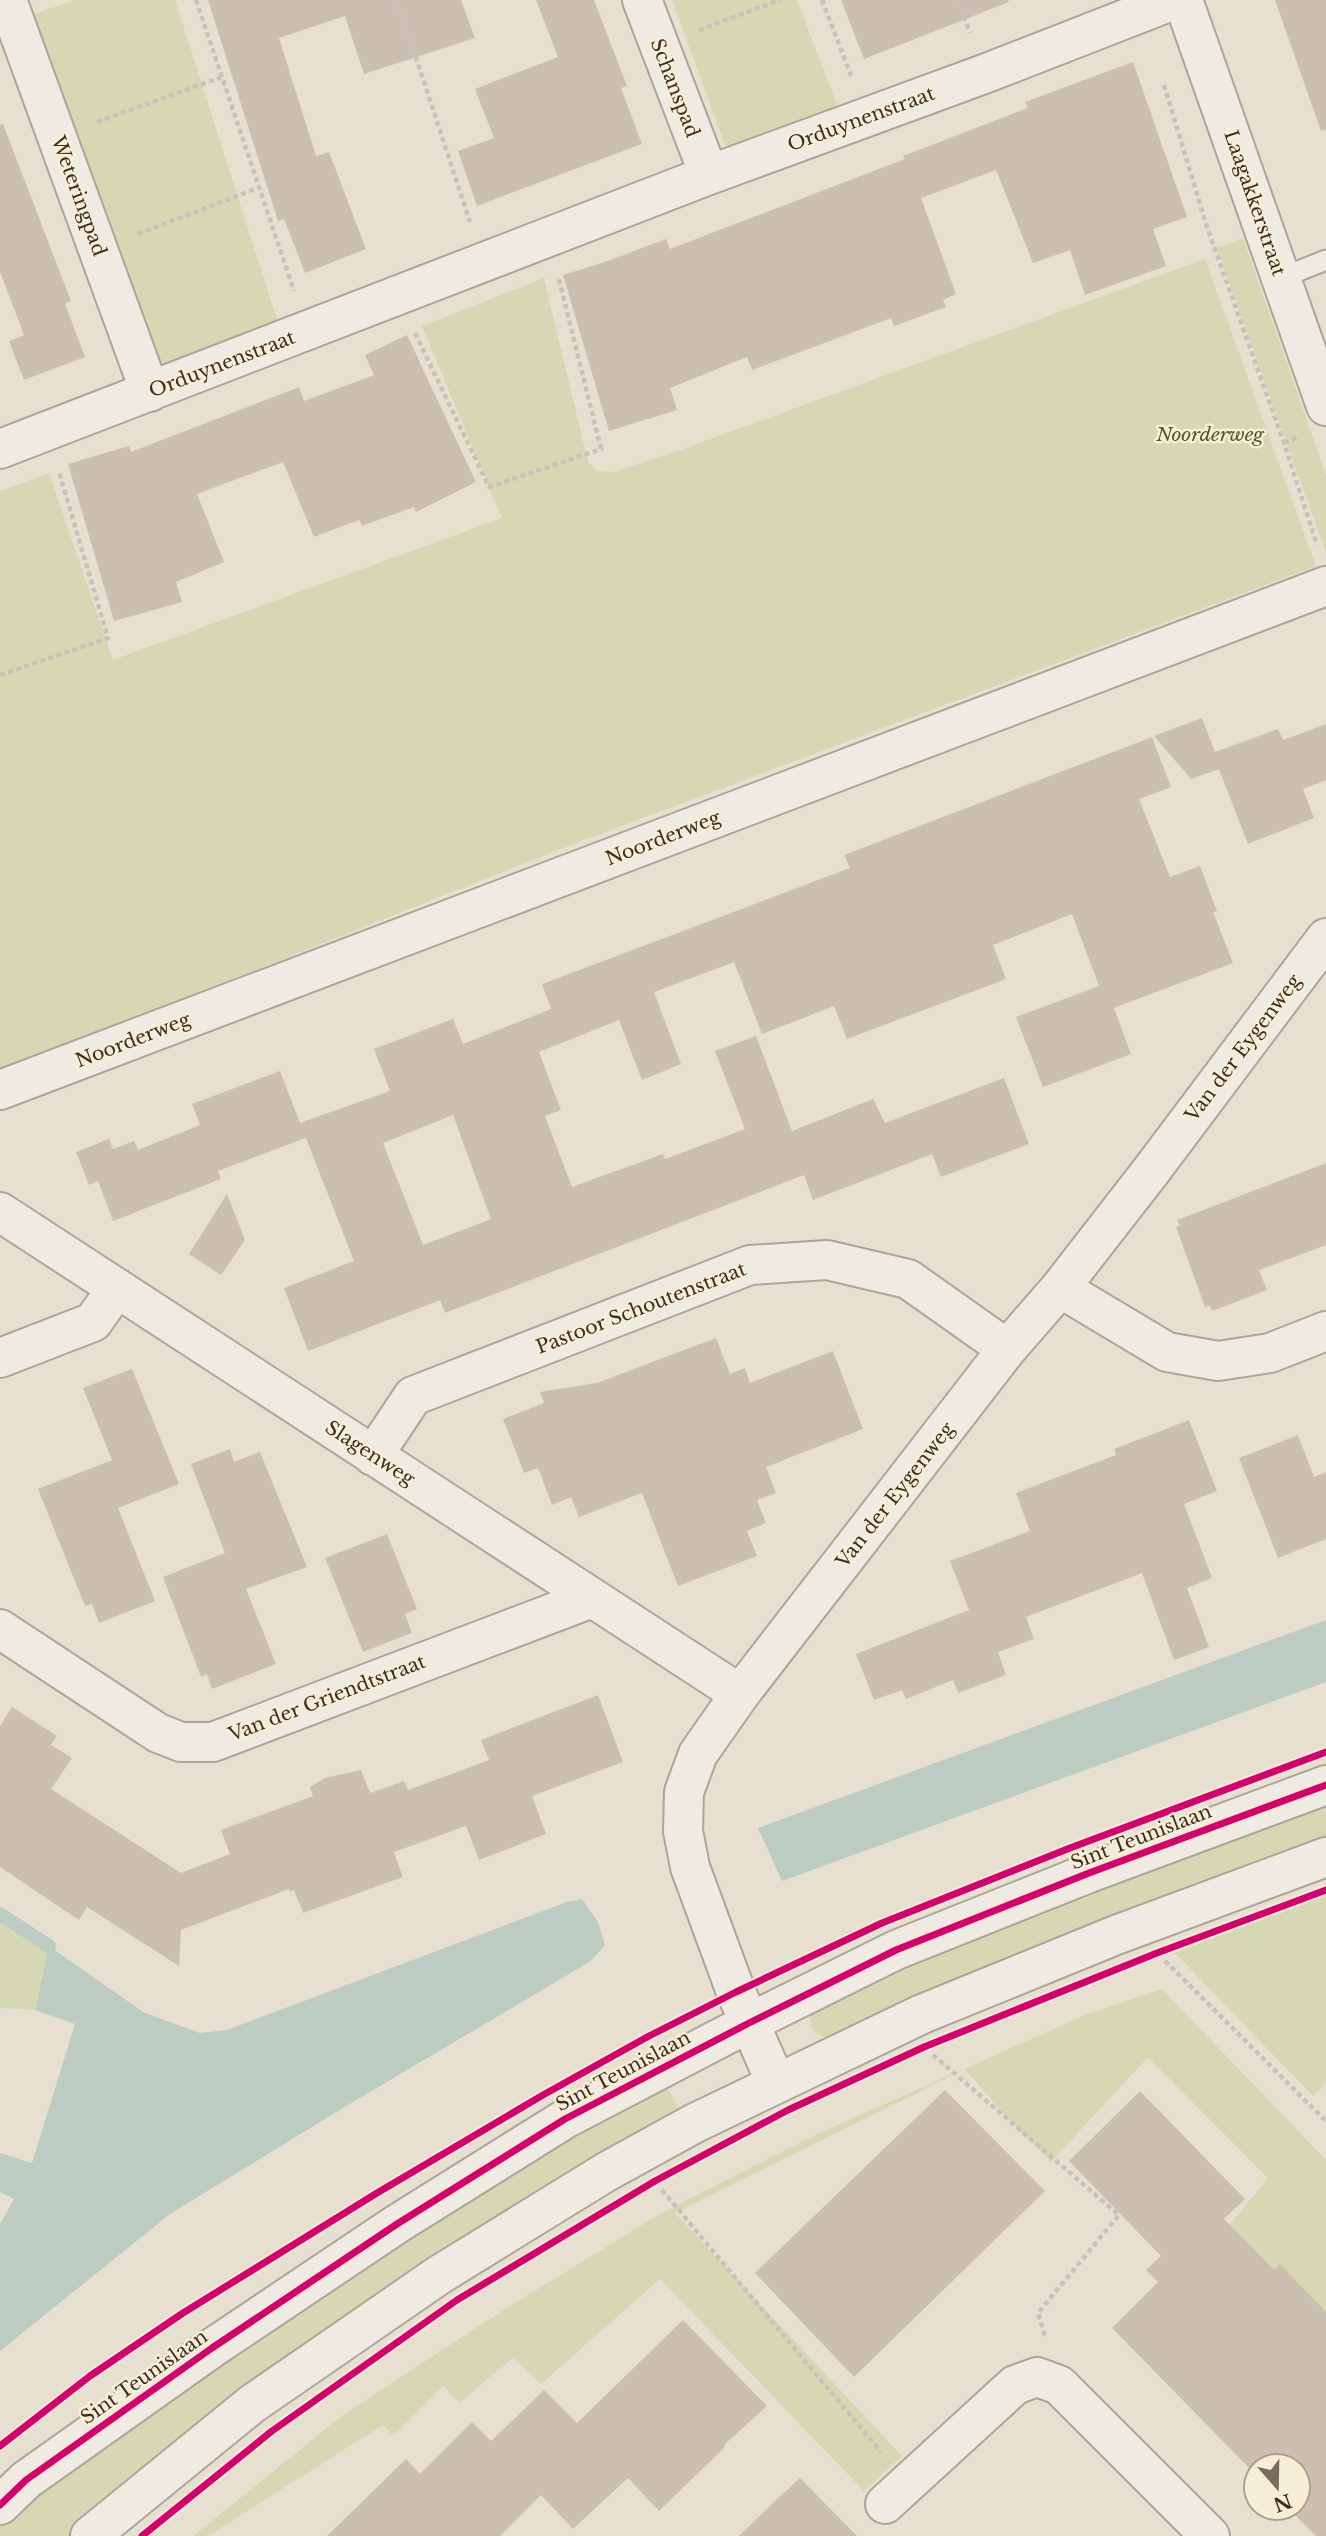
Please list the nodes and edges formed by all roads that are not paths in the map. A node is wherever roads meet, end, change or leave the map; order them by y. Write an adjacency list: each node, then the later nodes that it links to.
1 (7, 0): 8 (street, Weteringpad)
2 (642, 0): 5 (street, Schanspad)
3 (1174, 0): 5 (street, Orduynenstraat)
4 (1184, 0): 7 (street, Laagakkerstraat)
5 (709, 176): 8 (street, Orduynenstraat)
6 (1326, 260): 7 (lane)
7 (1281, 278): 9 (street, Laagakkerstraat)
8 (150, 392): 10 (street, Orduynenstraat)
9 (1326, 406)
10 (0, 449)
11 (1326, 586): 13 (street, Noorderweg)
12 (1326, 938): 16 (street, Van der Eygenweg)
13 (0, 1090)
14 (0, 1212): 15 (street, Slagenweg)
15 (117, 1288): 19 (street); 20 (street, Slagenweg)
16 (1060, 1288): 17 (street); 18 (street, Van der Eygenweg)
17 (1326, 1331)
18 (1007, 1349): 20 (street, Pastoor Schoutenstraat); 23 (street, Van der Eygenweg)
19 (0, 1359)
20 (373, 1456): 21 (street, Slagenweg)
21 (592, 1598): 22 (street, Van der Griendtstraat); 23 (street, Slagenweg)
22 (0, 1629)
23 (740, 1694): 26 (street, Van der Eygenweg)
24 (1326, 1785): 26 (street, Sint Teunislaan)
25 (1326, 1857): 27 (street)
26 (749, 2023): 27 (street, Van der Eygenweg); 29 (street, Sint Teunislaan)
27 (776, 2083): 30 (street)
28 (897, 2494): 31 (street)
29 (0, 2505)
30 (90, 2536)
31 (1210, 2536)

